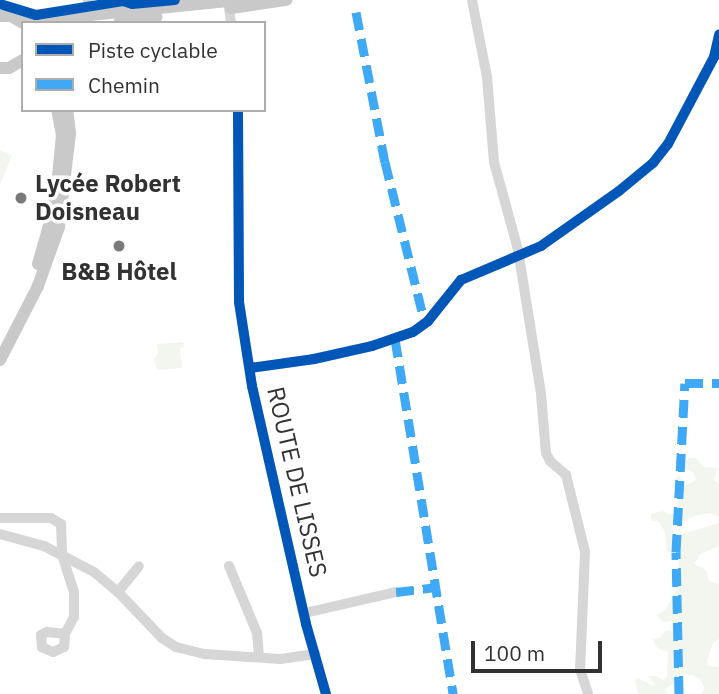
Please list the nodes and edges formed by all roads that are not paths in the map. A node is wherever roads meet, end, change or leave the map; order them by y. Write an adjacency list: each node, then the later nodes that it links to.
1 (88, 0): 7 (street)
2 (240, 0): 7 (main road)
3 (286, 0): 5 (main road)
4 (472, 0): 19 (street)
5 (229, 8): 9 (main road); 10 (street)
6 (2, 14): 11 (main road)
7 (89, 17): 8 (main road)
8 (44, 21)
9 (134, 21)
10 (231, 21)
11 (21, 23)
12 (719, 35): 19 (street)
13 (21, 61): 14 (main road)
14 (5, 68): 15 (main road)
15 (21, 76)
16 (57, 112): 20 (main road)
17 (67, 112): 21 (main road)
18 (238, 112): 22 (street, ROUTE DE LISSES)
19 (518, 257): 22 (street); 35 (street)
20 (0, 342)
21 (0, 360)
22 (250, 368): 30 (street, ROUTE DE LISSES)
23 (0, 518): 25 (street)
24 (0, 534): 25 (street)
25 (62, 555): 28 (street); 31 (street)
26 (139, 566): 28 (street)
27 (229, 566): 33 (street)
28 (118, 592): 33 (street)
29 (397, 592): 30 (street)
30 (304, 613): 32 (street, ROUTE DE LISSES)
31 (65, 634)
32 (316, 654): 33 (street); 34 (street, ROUTE DE LISSES)
33 (259, 657)
34 (326, 694)
35 (588, 694)

